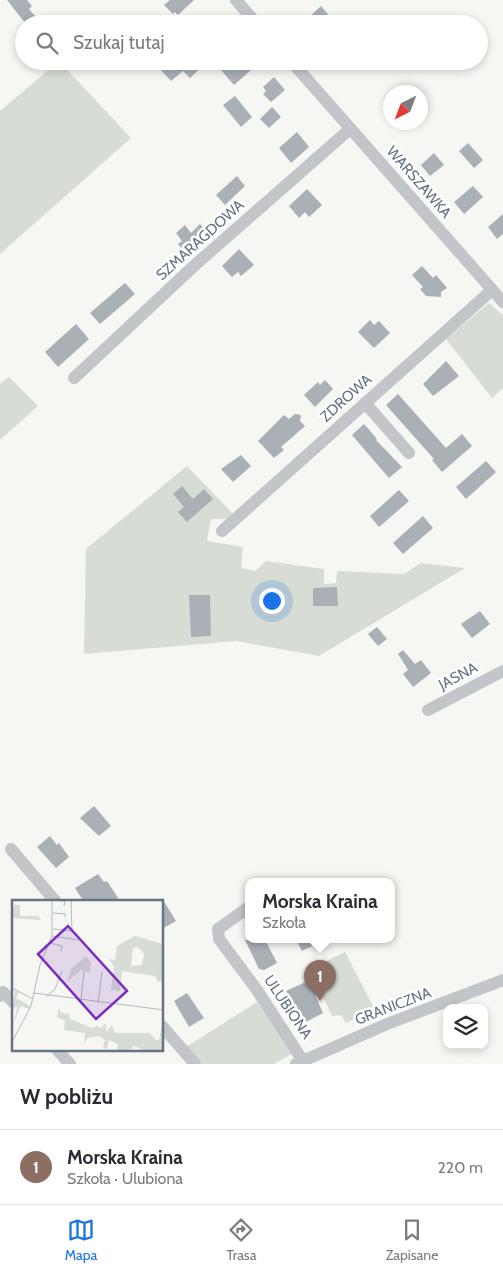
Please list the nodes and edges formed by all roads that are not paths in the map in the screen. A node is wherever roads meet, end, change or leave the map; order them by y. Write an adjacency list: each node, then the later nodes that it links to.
1 (236, 0): 2 (street)
2 (250, 15)
3 (299, 70): 4 (street, WARSZAWKA)
4 (350, 129): 5 (street, WARSZAWKA); 7 (street, SZMARAGDOWA)
5 (492, 290): 6 (street, WARSZAWKA); 8 (street, ZDROWA)
6 (503, 302)
7 (74, 378)
8 (365, 403): 9 (street); 10 (street, ZDROWA)
9 (409, 453)
10 (222, 531)
11 (503, 671): 12 (street, JASNA)
12 (428, 710)
13 (11, 849): 14 (street)
14 (54, 900)
15 (245, 911): 19 (street, ULUBIONA)
16 (503, 980): 19 (street, GRANICZNA)
17 (164, 1028): 21 (street)
18 (59, 1052): 20 (street)
19 (300, 1062)
20 (70, 1064)
21 (196, 1064)

